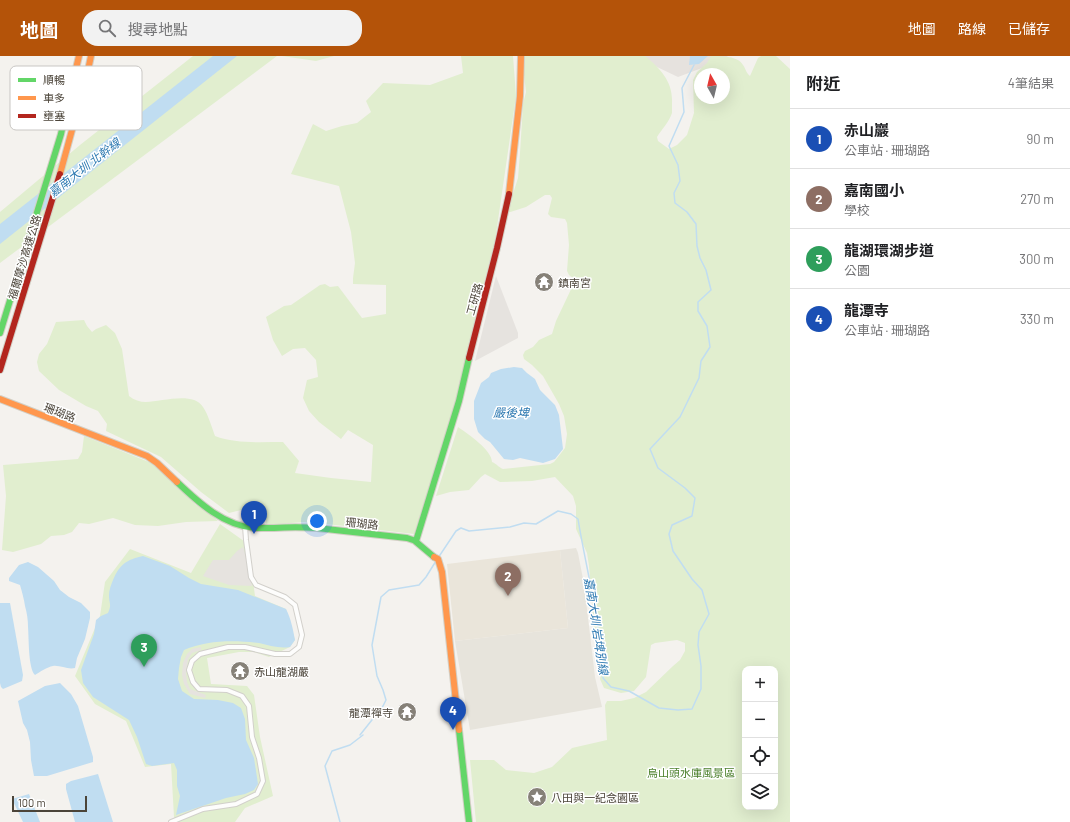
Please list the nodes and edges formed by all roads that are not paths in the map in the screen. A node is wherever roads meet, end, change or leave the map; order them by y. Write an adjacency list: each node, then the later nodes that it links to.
1 (79, 56): 4 (main road, 福爾摩沙高速公路)
2 (91, 56): 5 (main road, 福爾摩沙高速公路)
3 (521, 56): 12 (main road, 工研路)
4 (77, 66)
5 (89, 66)
6 (62, 130): 8 (main road, 福爾摩沙高速公路)
7 (72, 130): 9 (main road, 福爾摩沙高速公路)
8 (0, 333)
9 (0, 370)
10 (0, 399): 11 (main road, 珊瑚路)
11 (245, 526): 12 (main road, 珊瑚路); 13 (street)
12 (416, 541): 14 (main road, 珊瑚路)
13 (171, 822)
14 (469, 822)

